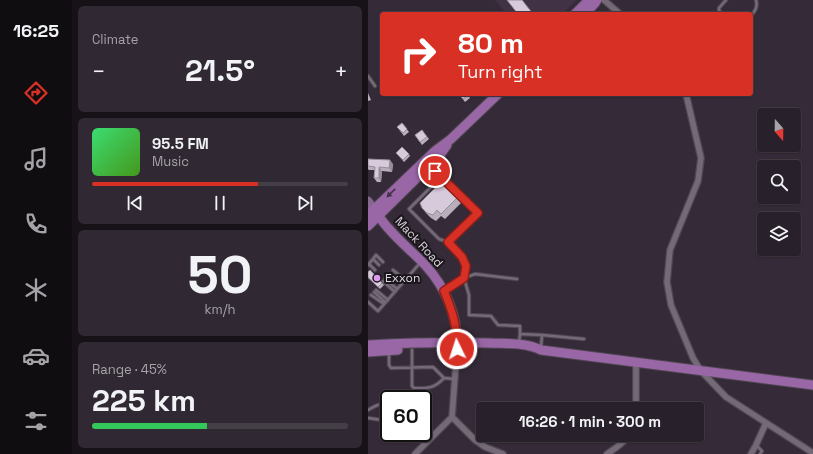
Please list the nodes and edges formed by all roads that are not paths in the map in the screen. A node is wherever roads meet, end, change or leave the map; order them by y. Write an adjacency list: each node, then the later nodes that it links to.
1 (589, 0): 6 (main road)
2 (597, 0): 7 (main road)
3 (604, 0): 8 (street)
4 (726, 0): 9 (lane)
5 (756, 0): 10 (lane)
6 (577, 12)
7 (586, 12)
8 (618, 12)
9 (720, 12)
10 (753, 13)
11 (368, 76): 12 (lane)
12 (375, 86)
13 (496, 96): 15 (main road)
14 (686, 96): 52 (street)
15 (451, 139): 16 (main road); 19 (main road, one-way to 19)
16 (430, 166): 17 (lane); 19 (main road)
17 (441, 177): 21 (lane); 21 (lane)
18 (368, 201): 19 (main road, Mack Road)
19 (373, 213): 20 (main road); 23 (main road, Mack Road)
20 (368, 226)
21 (448, 242): 30 (lane)
22 (373, 259): 24 (lane); 25 (lane); 26 (lane)
23 (421, 261): 33 (lane); 36 (main road, Mack Road)
24 (383, 262)
25 (368, 264): 27 (lane)
26 (380, 265)
27 (376, 270)
28 (393, 270): 33 (lane)
29 (389, 274): 34 (lane)
30 (464, 278): 31 (lane); 36 (lane); 40 (lane)
31 (517, 279)
32 (384, 280): 35 (lane)
33 (405, 280): 34 (lane)
34 (401, 284): 35 (lane)
35 (396, 290): 37 (lane)
36 (444, 291): 45 (main road, Mack Road)
37 (388, 300): 39 (lane); 39 (lane)
38 (368, 302): 39 (lane)
39 (384, 303)
40 (520, 334): 41 (lane); 44 (lane)
41 (542, 335): 42 (lane); 48 (lane)
42 (584, 339)
43 (368, 345): 45 (main road)
44 (519, 345): 45 (main road); 48 (main road)
45 (457, 346): 47 (main road); 48 (main road); 54 (street)
46 (389, 350): 47 (main road); 49 (main road); 51 (lane)
47 (412, 350): 51 (lane)
48 (541, 350): 50 (main road)
49 (368, 352)
50 (636, 362): 52 (main road); 56 (street)
51 (412, 367): 53 (lane); 53 (lane)
52 (701, 371): 55 (main road); 62 (street)
53 (444, 378): 54 (lane)
54 (455, 379): 59 (street)
55 (813, 385)
56 (636, 402)
57 (380, 405): 58 (lane)
58 (368, 410)
59 (452, 417): 63 (street); 69 (street)
60 (368, 418): 61 (lane)
61 (380, 420)
62 (766, 423): 66 (street); 67 (street)
63 (432, 437)
64 (427, 442): 68 (street)
65 (623, 442): 70 (street)
66 (756, 445): 71 (street); 72 (lane)
67 (813, 453)
68 (415, 454)
69 (503, 454)
70 (607, 454)
71 (751, 454)
72 (760, 454)

